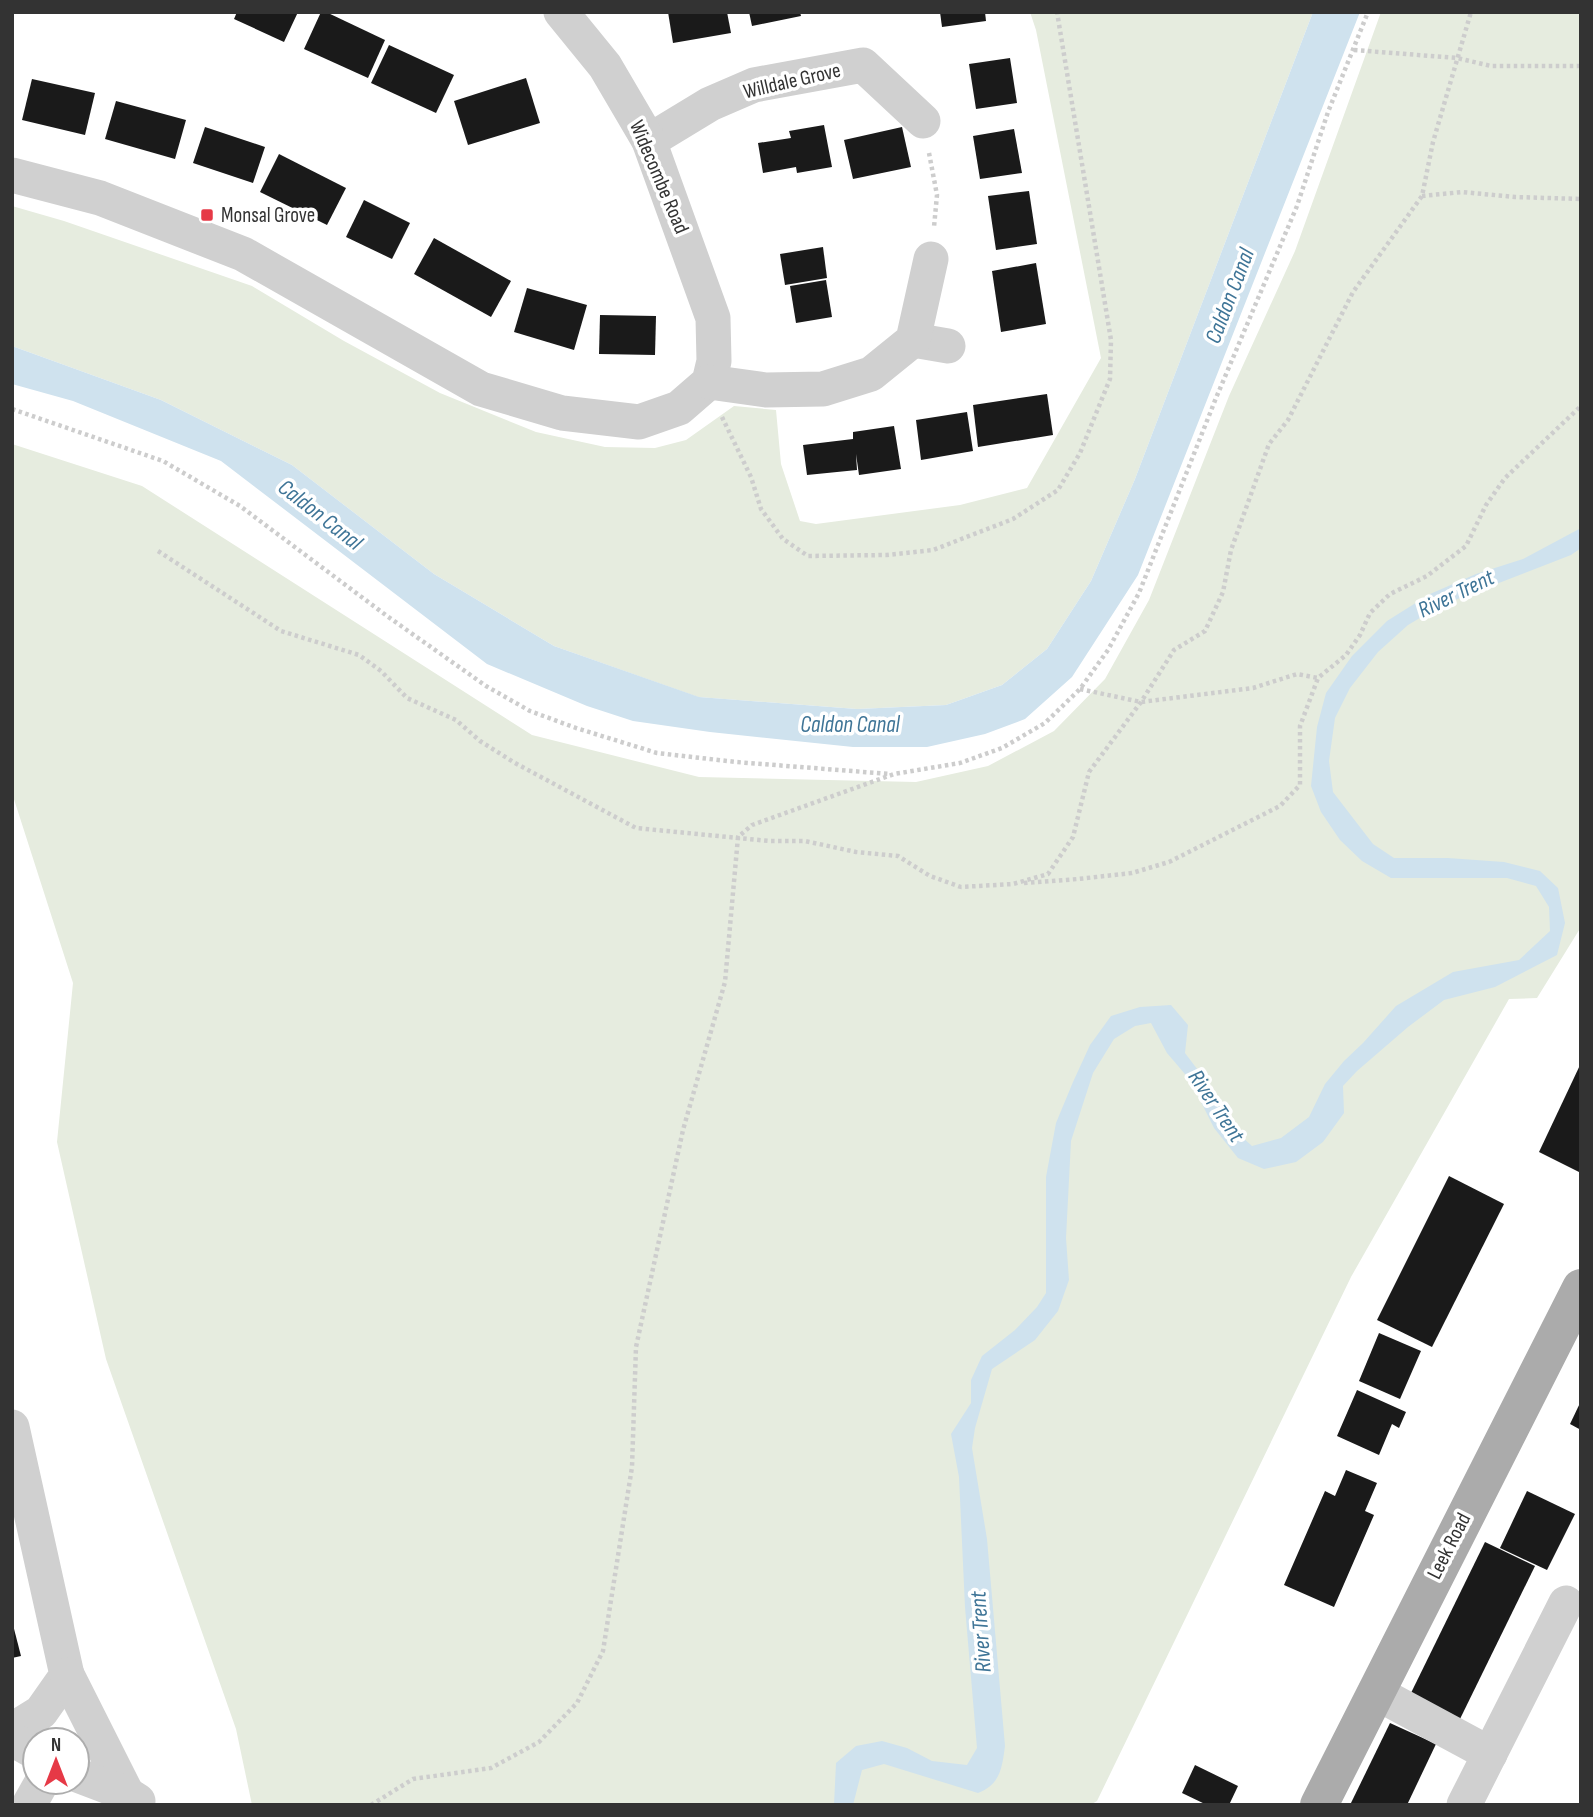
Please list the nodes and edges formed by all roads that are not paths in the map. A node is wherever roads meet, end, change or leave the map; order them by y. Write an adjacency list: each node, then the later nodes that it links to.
1 (561, 12): 3 (street, Widecombe Road)
2 (923, 121): 3 (street, Willdale Grove)
3 (649, 141): 8 (street, Widecombe Road)
4 (12, 176): 8 (street)
5 (931, 259): 6 (street)
6 (913, 340): 7 (street); 8 (street)
7 (948, 346)
8 (705, 385)
9 (1581, 1288): 13 (main road, Leek Road)
10 (12, 1427): 12 (street)
11 (1566, 1603): 15 (street)
12 (67, 1675): 14 (street); 17 (street)
13 (1375, 1692): 15 (street); 18 (main road, Leek Road)
14 (12, 1730)
15 (1490, 1754): 19 (street)
16 (91, 1781): 17 (street)
17 (135, 1799)
18 (1319, 1805)
19 (1464, 1805)

